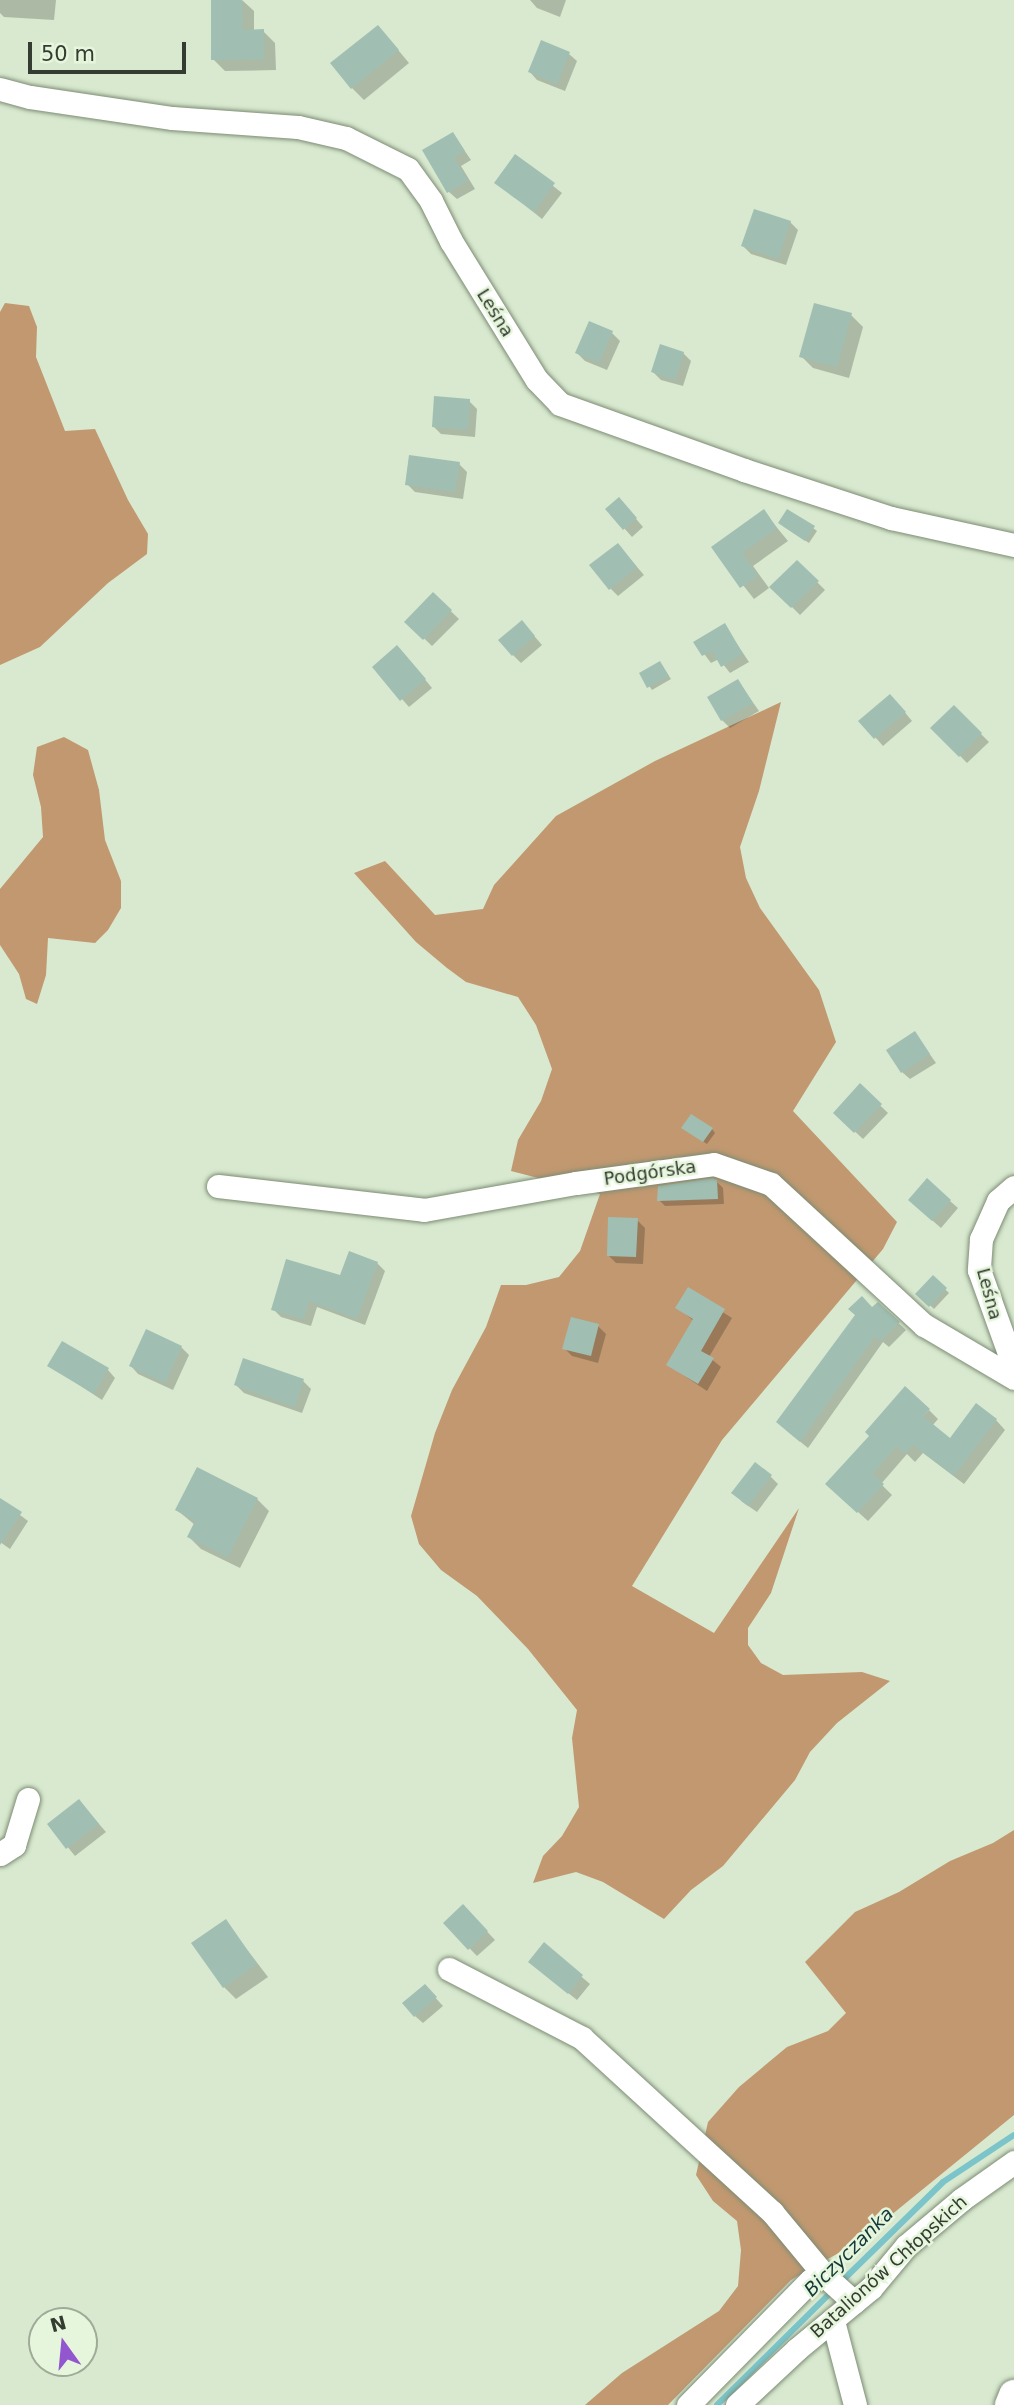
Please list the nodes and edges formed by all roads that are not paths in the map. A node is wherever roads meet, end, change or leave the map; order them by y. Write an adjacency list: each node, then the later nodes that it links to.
1 (0, 89): 2 (street, Leśna)
2 (1014, 545)
3 (218, 1186): 6 (street, Podgórska)
4 (1014, 1186): 5 (street, Leśna)
5 (1014, 1367)
6 (1014, 1378)
7 (28, 1799): 8 (street)
8 (0, 1854)
9 (449, 1969): 11 (street)
10 (1014, 2162): 12 (street, Batalionów Chłopskich)
11 (825, 2276): 12 (street); 15 (street)
12 (851, 2300): 13 (street, Batalionów Chłopskich)
13 (832, 2321): 16 (street, Batalionów Chłopskich); 17 (street)
14 (1014, 2395): 18 (main road)
15 (688, 2405)
16 (737, 2405)
17 (855, 2405)
18 (1010, 2405)

